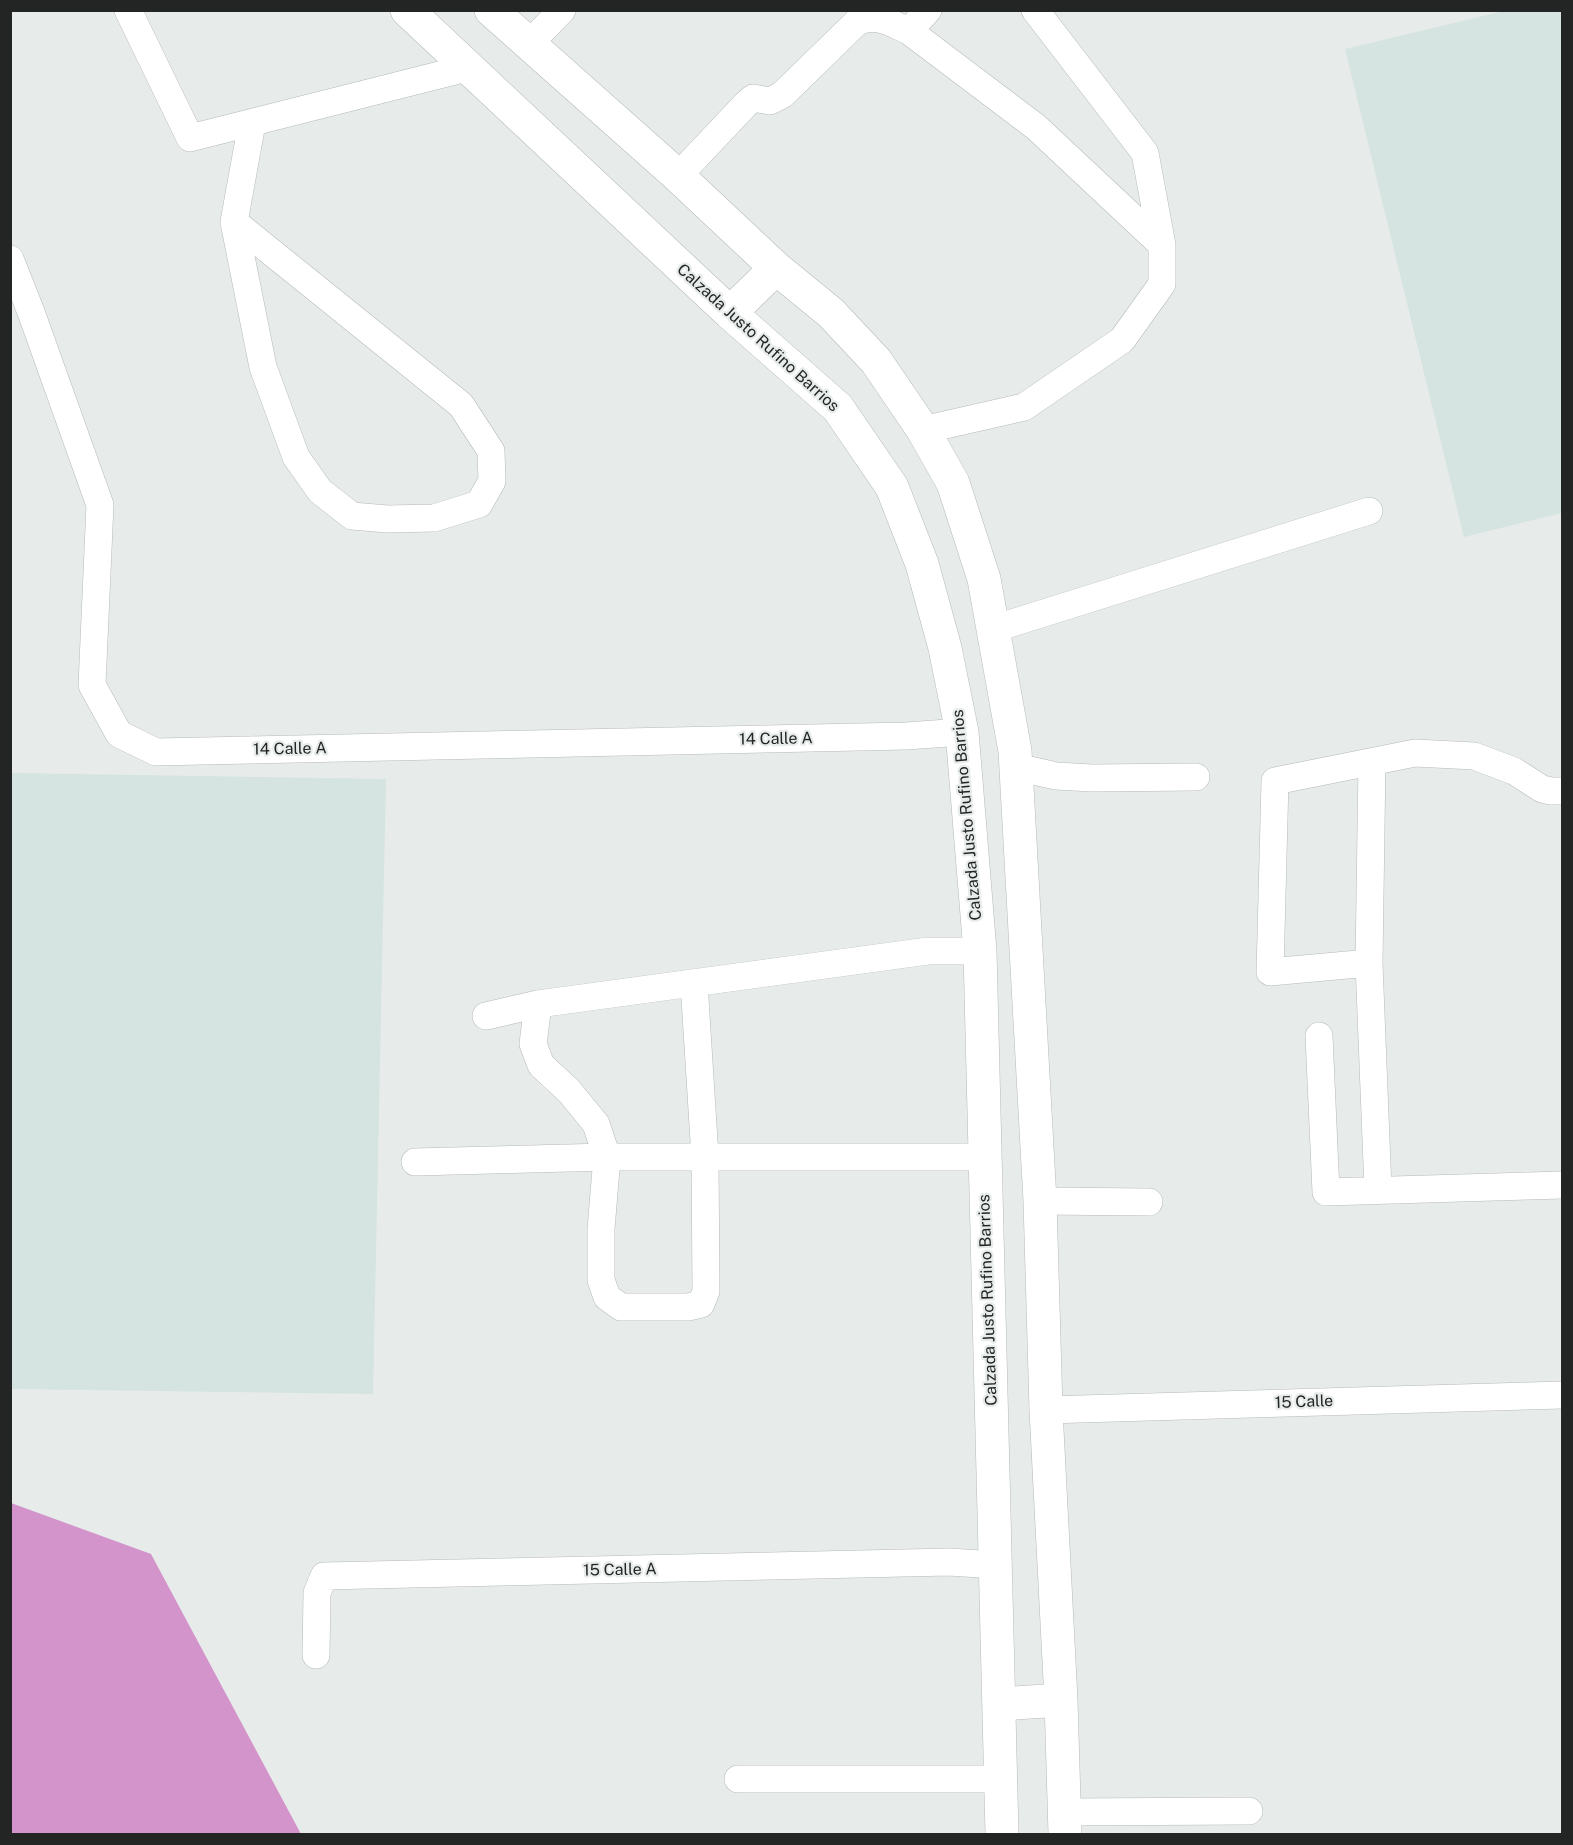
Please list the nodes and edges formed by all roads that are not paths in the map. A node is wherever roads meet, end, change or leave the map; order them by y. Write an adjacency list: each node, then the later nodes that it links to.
1 (128, 10): 10 (street)
2 (407, 10): 9 (street, Calzada Justo Rufino Barrios)
3 (491, 10): 8 (street)
4 (562, 10): 8 (street)
5 (928, 10): 7 (street)
6 (1035, 10): 13 (street)
7 (909, 31): 11 (street); 13 (street)
8 (528, 45): 11 (street)
9 (467, 68): 10 (street); 16 (street, Calzada Justo Rufino Barrios)
10 (252, 123): 12 (street)
11 (678, 176): 15 (street)
12 (234, 222): 12 (street)
13 (1162, 245): 17 (street)
14 (10, 259): 20 (street, 14 Calle A)
15 (776, 268): 16 (street); 17 (street)
16 (730, 313): 20 (street, Calzada Justo Rufino Barrios)
17 (923, 430): 19 (street)
18 (1369, 511): 19 (street)
19 (993, 629): 22 (street)
20 (962, 732): 25 (street, Calzada Justo Rufino Barrios)
21 (1372, 762): 24 (street); 26 (street); 26 (street)
22 (1016, 767): 23 (street); 31 (street)
23 (1196, 777)
24 (1563, 791)
25 (980, 951): 27 (street); 32 (street, Calzada Justo Rufino Barrios)
26 (1368, 963): 38 (street)
27 (694, 983): 28 (street); 34 (street)
28 (538, 1004): 29 (street); 33 (street)
29 (486, 1016)
30 (1319, 1036): 38 (street)
31 (1032, 1055): 32 (street); 39 (street)
32 (981, 1057): 35 (street, Calzada Justo Rufino Barrios)
33 (607, 1157): 34 (street); 34 (street); 36 (street)
34 (705, 1157): 35 (street)
35 (984, 1157): 43 (street, Calzada Justo Rufino Barrios)
36 (415, 1162)
37 (1563, 1185): 38 (street)
38 (1378, 1190)
39 (1040, 1200): 40 (street); 42 (street)
40 (1149, 1202)
41 (1563, 1395): 42 (street, 15 Calle)
42 (1046, 1410): 45 (street)
43 (996, 1565): 44 (street, 15 Calle A); 46 (street, Calzada Justo Rufino Barrios)
44 (316, 1655)
45 (1061, 1700): 46 (street); 50 (street)
46 (999, 1704): 48 (street, Calzada Justo Rufino Barrios)
47 (738, 1779): 48 (street)
48 (1000, 1779): 51 (street, Calzada Justo Rufino Barrios)
49 (1249, 1811): 50 (street)
50 (1065, 1823)
51 (1002, 1834)

